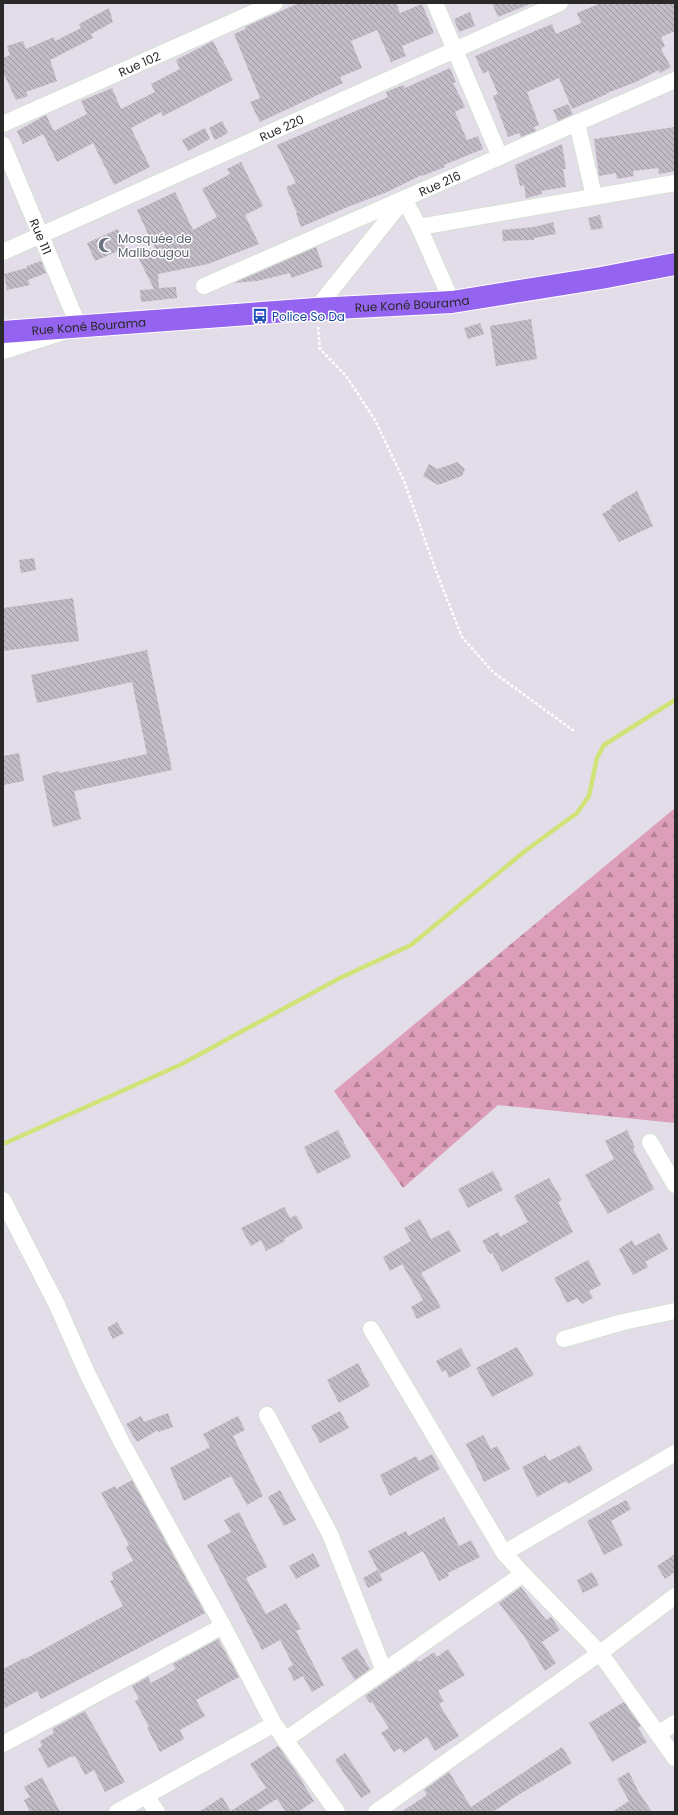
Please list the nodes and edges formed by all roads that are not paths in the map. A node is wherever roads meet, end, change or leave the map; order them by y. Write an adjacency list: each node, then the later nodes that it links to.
1 (275, 3): 7 (street, Rue 102)
2 (435, 3): 4 (street)
3 (560, 3): 4 (street, Rue 220)
4 (455, 50): 9 (street); 14 (street, Rue 220)
5 (675, 80): 6 (street, Rue 216)
6 (577, 123): 9 (street, Rue 216); 11 (street)
7 (3, 124)
8 (3, 145): 14 (street, Rue 111)
9 (500, 157): 12 (street, Rue 216)
10 (675, 182): 11 (street)
11 (594, 196): 13 (street)
12 (404, 199): 13 (street); 17 (street, Rue 216); 19 (street)
13 (419, 227): 18 (street)
14 (41, 235): 15 (street, Rue 220); 20 (street, Rue 111)
15 (3, 252)
16 (675, 264): 18 (highway, Rue Koné Bourama)
17 (204, 286)
18 (452, 302): 19 (highway, Rue Koné Bourama)
19 (316, 309): 20 (highway, Rue Koné Bourama)
20 (79, 326): 21 (highway, Rue Koné Bourama); 22 (street)
21 (3, 332)
22 (3, 351)
23 (650, 1142): 24 (street)
24 (675, 1185)
25 (3, 1200): 34 (street)
26 (675, 1311): 28 (street)
27 (371, 1329): 31 (street)
28 (564, 1339)
29 (267, 1415): 36 (street)
30 (675, 1453): 31 (street)
31 (504, 1553): 32 (street)
32 (522, 1574): 35 (street); 36 (street)
33 (675, 1596): 35 (street)
34 (222, 1626): 38 (street); 41 (street)
35 (600, 1653): 39 (street); 47 (street)
36 (384, 1671): 40 (street)
37 (675, 1723): 39 (street)
38 (274, 1724): 40 (street); 43 (street)
39 (658, 1734): 42 (street)
40 (286, 1740): 46 (street)
41 (3, 1744)
42 (675, 1758)
43 (146, 1796): 44 (street); 45 (street)
44 (117, 1812)
45 (157, 1812)
46 (337, 1812)
47 (376, 1812)

